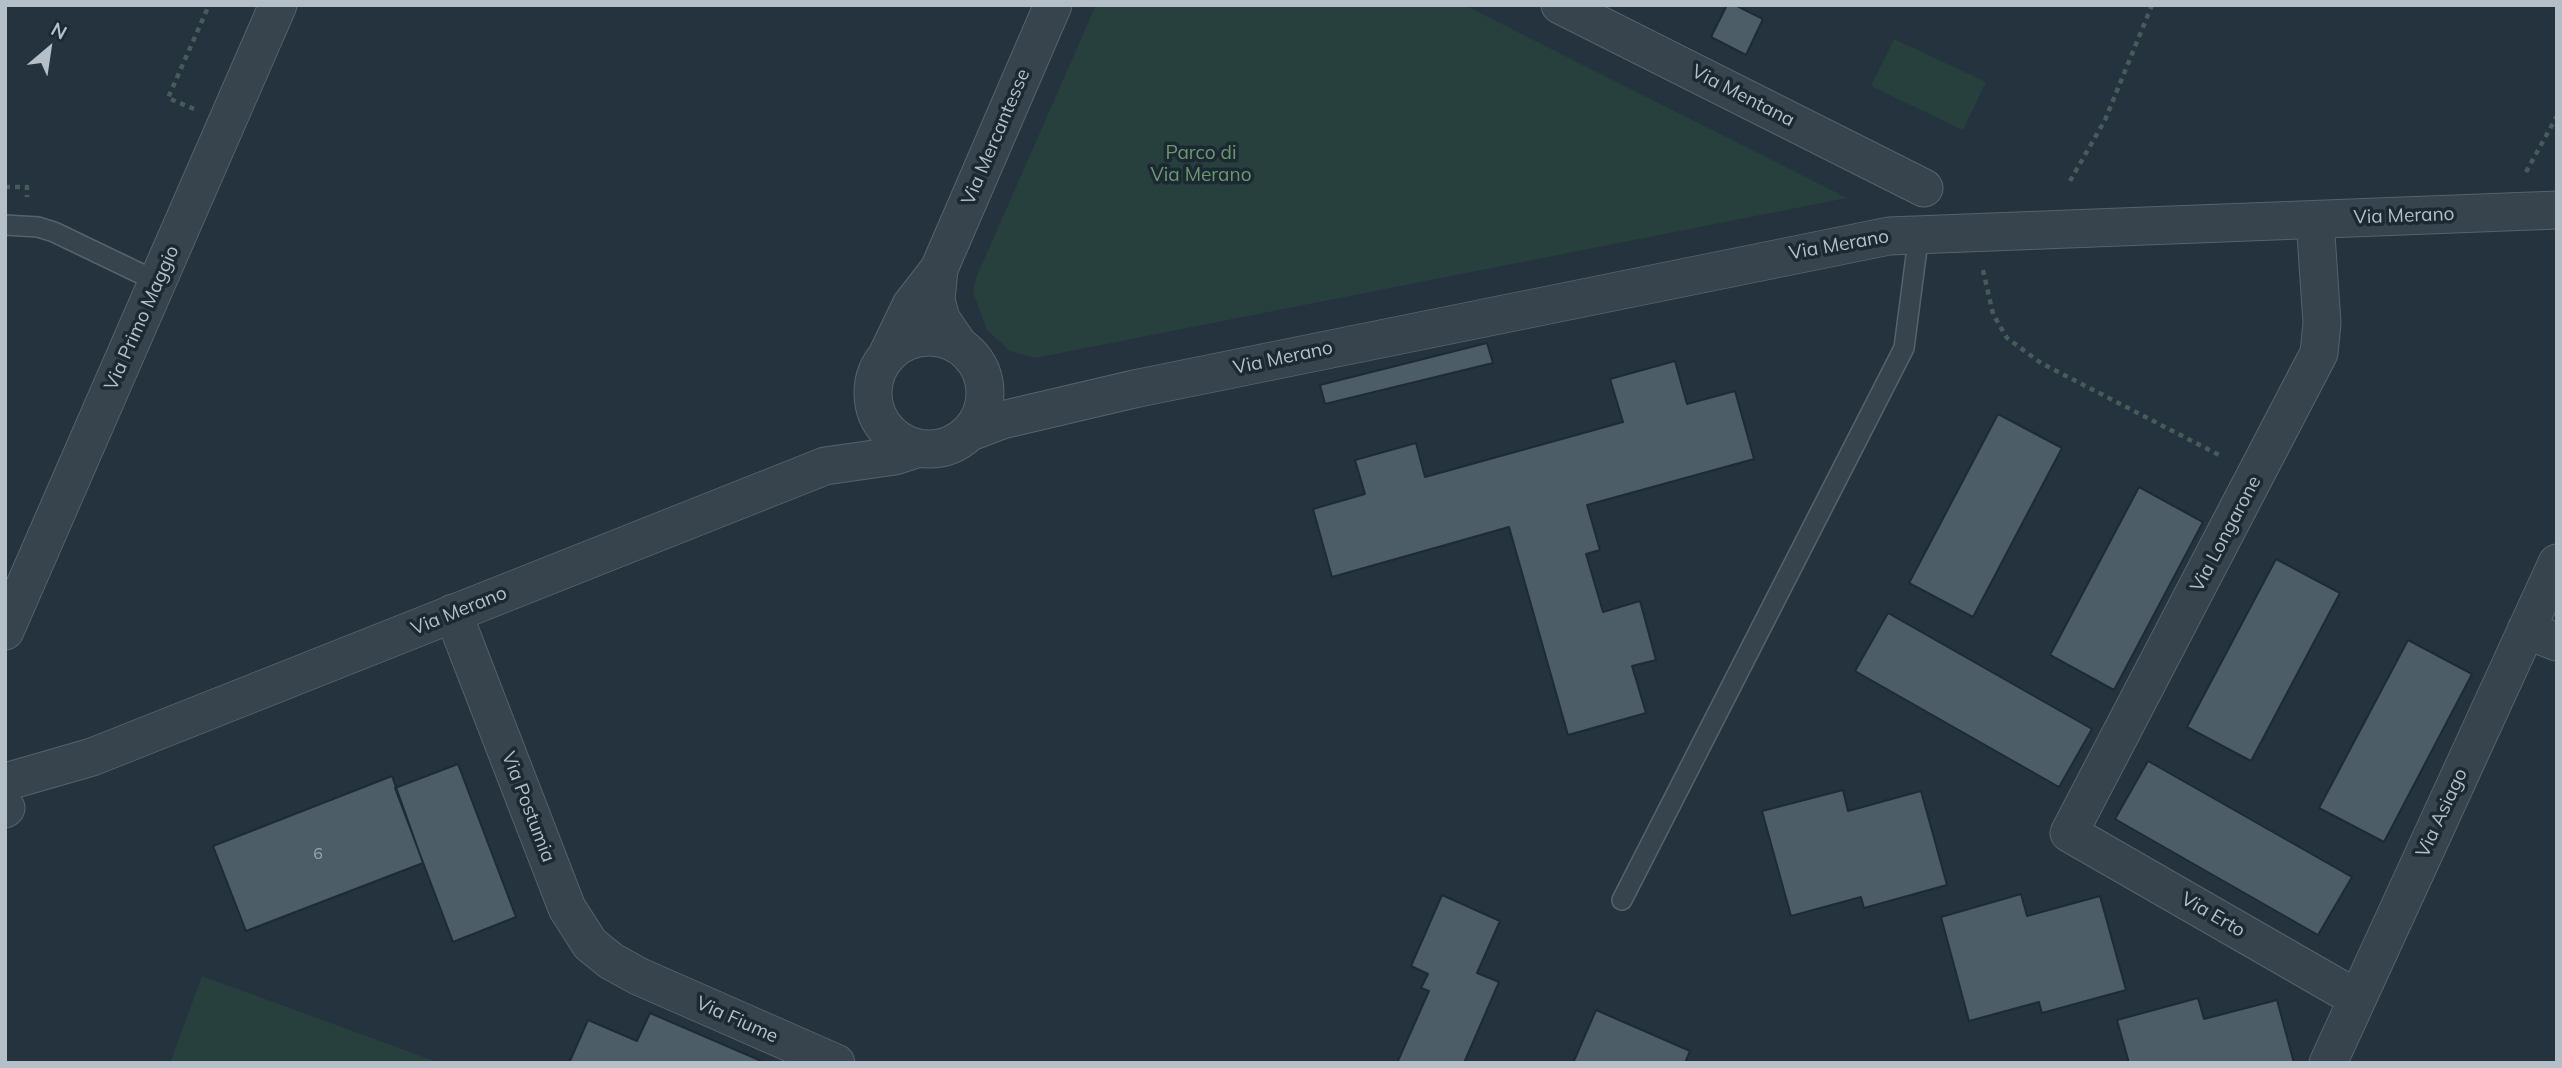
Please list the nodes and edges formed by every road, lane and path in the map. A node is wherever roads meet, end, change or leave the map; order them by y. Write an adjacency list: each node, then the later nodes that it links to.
1 (209, 5): 7 (path)
2 (278, 5): 7 (street, Via Primo Maggio)
3 (1053, 5): 16 (street, Via Mercantesse)
4 (1560, 5): 10 (street, Via Mentana)
5 (2152, 5): 9 (path)
6 (2557, 116): 8 (path)
7 (227, 124): 17 (street, Via Primo Maggio)
8 (2526, 172)
9 (2070, 181)
10 (1924, 188)
11 (2557, 210): 12 (street, Via Merano)
12 (2315, 220): 14 (street, Via Merano); 26 (street, Via Longarone)
13 (5, 225): 17 (lane)
14 (1919, 233): 21 (street, Via Merano); 35 (lane)
15 (1980, 259): 26 (path)
16 (939, 269): 18 (street, Via Mercantesse); 19 (street, Via Mercantesse)
17 (158, 282): 29 (street, Via Primo Maggio)
18 (958, 344): 19 (street); 20 (street)
19 (888, 353): 22 (street)
20 (982, 372): 21 (street); 23 (street)
21 (1134, 389): 23 (street)
22 (874, 405): 24 (street); 25 (street)
23 (968, 433): 24 (street)
24 (919, 448): 25 (street)
25 (825, 466): 28 (street, Via Merano)
26 (2257, 475): 34 (street, Via Longarone)
27 (2557, 563): 30 (street, Via Asiago)
28 (453, 613): 31 (street, Via Merano); 36 (street, Via Postumia)
29 (5, 631)
30 (2542, 636): 37 (street, Via Asiago)
31 (92, 757): 32 (street); 33 (street)
32 (5, 782)
33 (6, 809)
34 (2069, 833): 37 (street, Via Erto)
35 (1622, 900)
36 (638, 976): 38 (street, Via Fiume)
37 (2356, 998): 39 (street, Via Asiago)
38 (836, 1063)
39 (2328, 1063)

